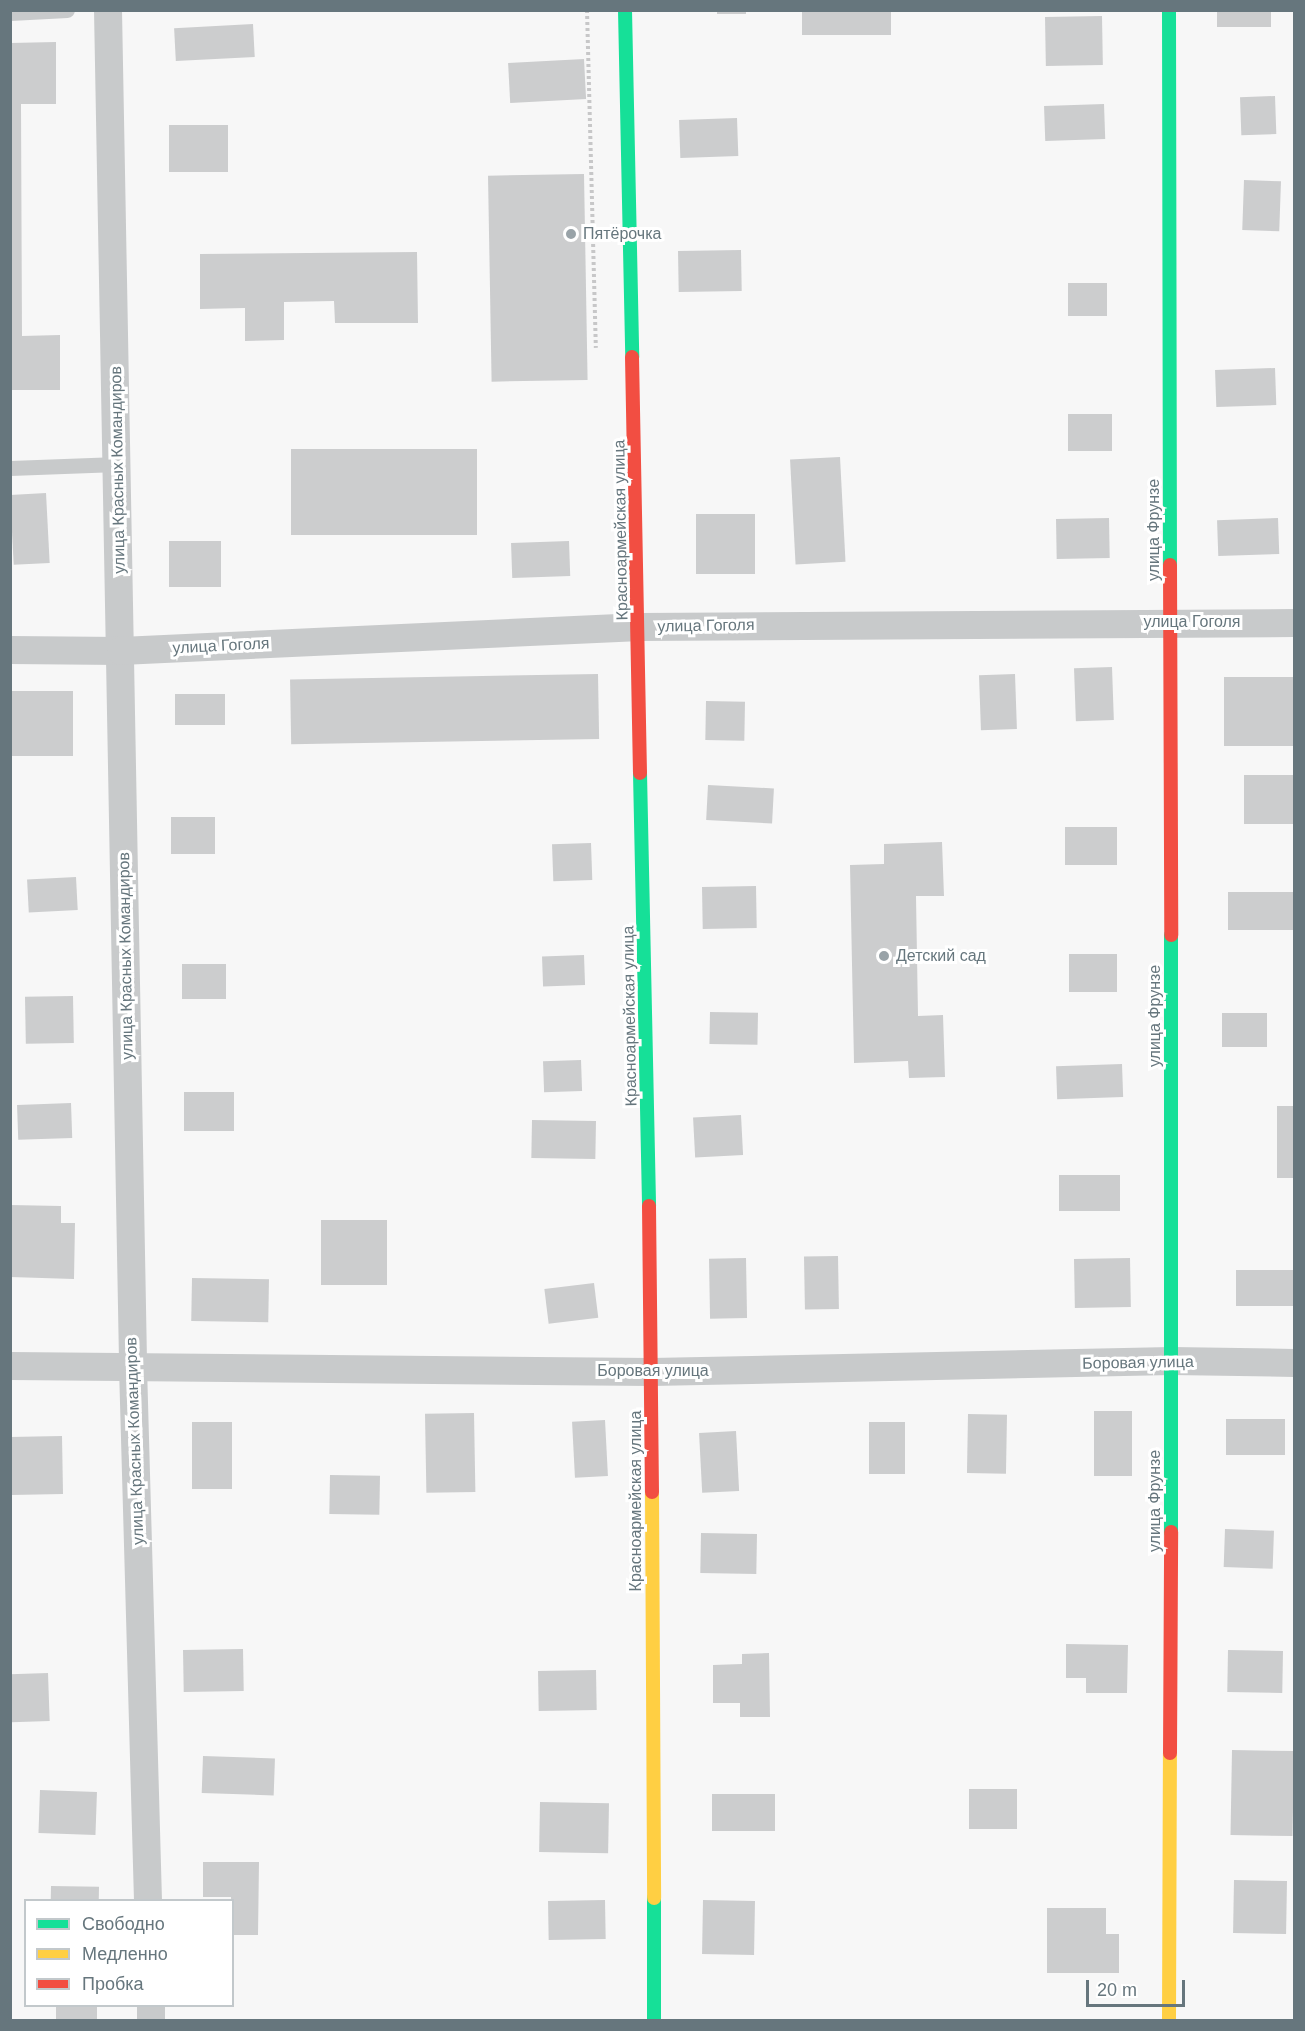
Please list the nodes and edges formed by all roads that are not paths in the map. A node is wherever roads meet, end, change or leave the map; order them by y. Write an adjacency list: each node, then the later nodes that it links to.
1 (67, 10): 5 (lane)
2 (108, 10): 6 (street, улица Красных Командиров)
3 (626, 10): 10 (main road, Красноармейская улица)
4 (1168, 10): 8 (main road, улица Фрунзе)
5 (10, 13)
6 (118, 464): 7 (lane); 12 (street, улица Красных Командиров)
7 (10, 468)
8 (1171, 621): 9 (street, улица Гоголя); 10 (street, улица Гоголя); 13 (main road, улица Фрунзе)
9 (1294, 623)
10 (639, 627): 12 (street, улица Гоголя); 17 (main road, Красноармейская улица)
11 (10, 650): 12 (street, улица Гоголя)
12 (121, 651): 16 (street, улица Красных Командиров)
13 (1172, 1361): 14 (street, Боровая улица); 17 (street, Боровая улица); 20 (main road, улица Фрунзе)
14 (1294, 1363)
15 (10, 1366): 16 (street, Боровая улица)
16 (133, 1367): 17 (street, Боровая улица); 18 (street, улица Красных Командиров)
17 (652, 1372): 19 (main road, Красноармейская улица)
18 (148, 1899)
19 (654, 2020)
20 (1169, 2020)

